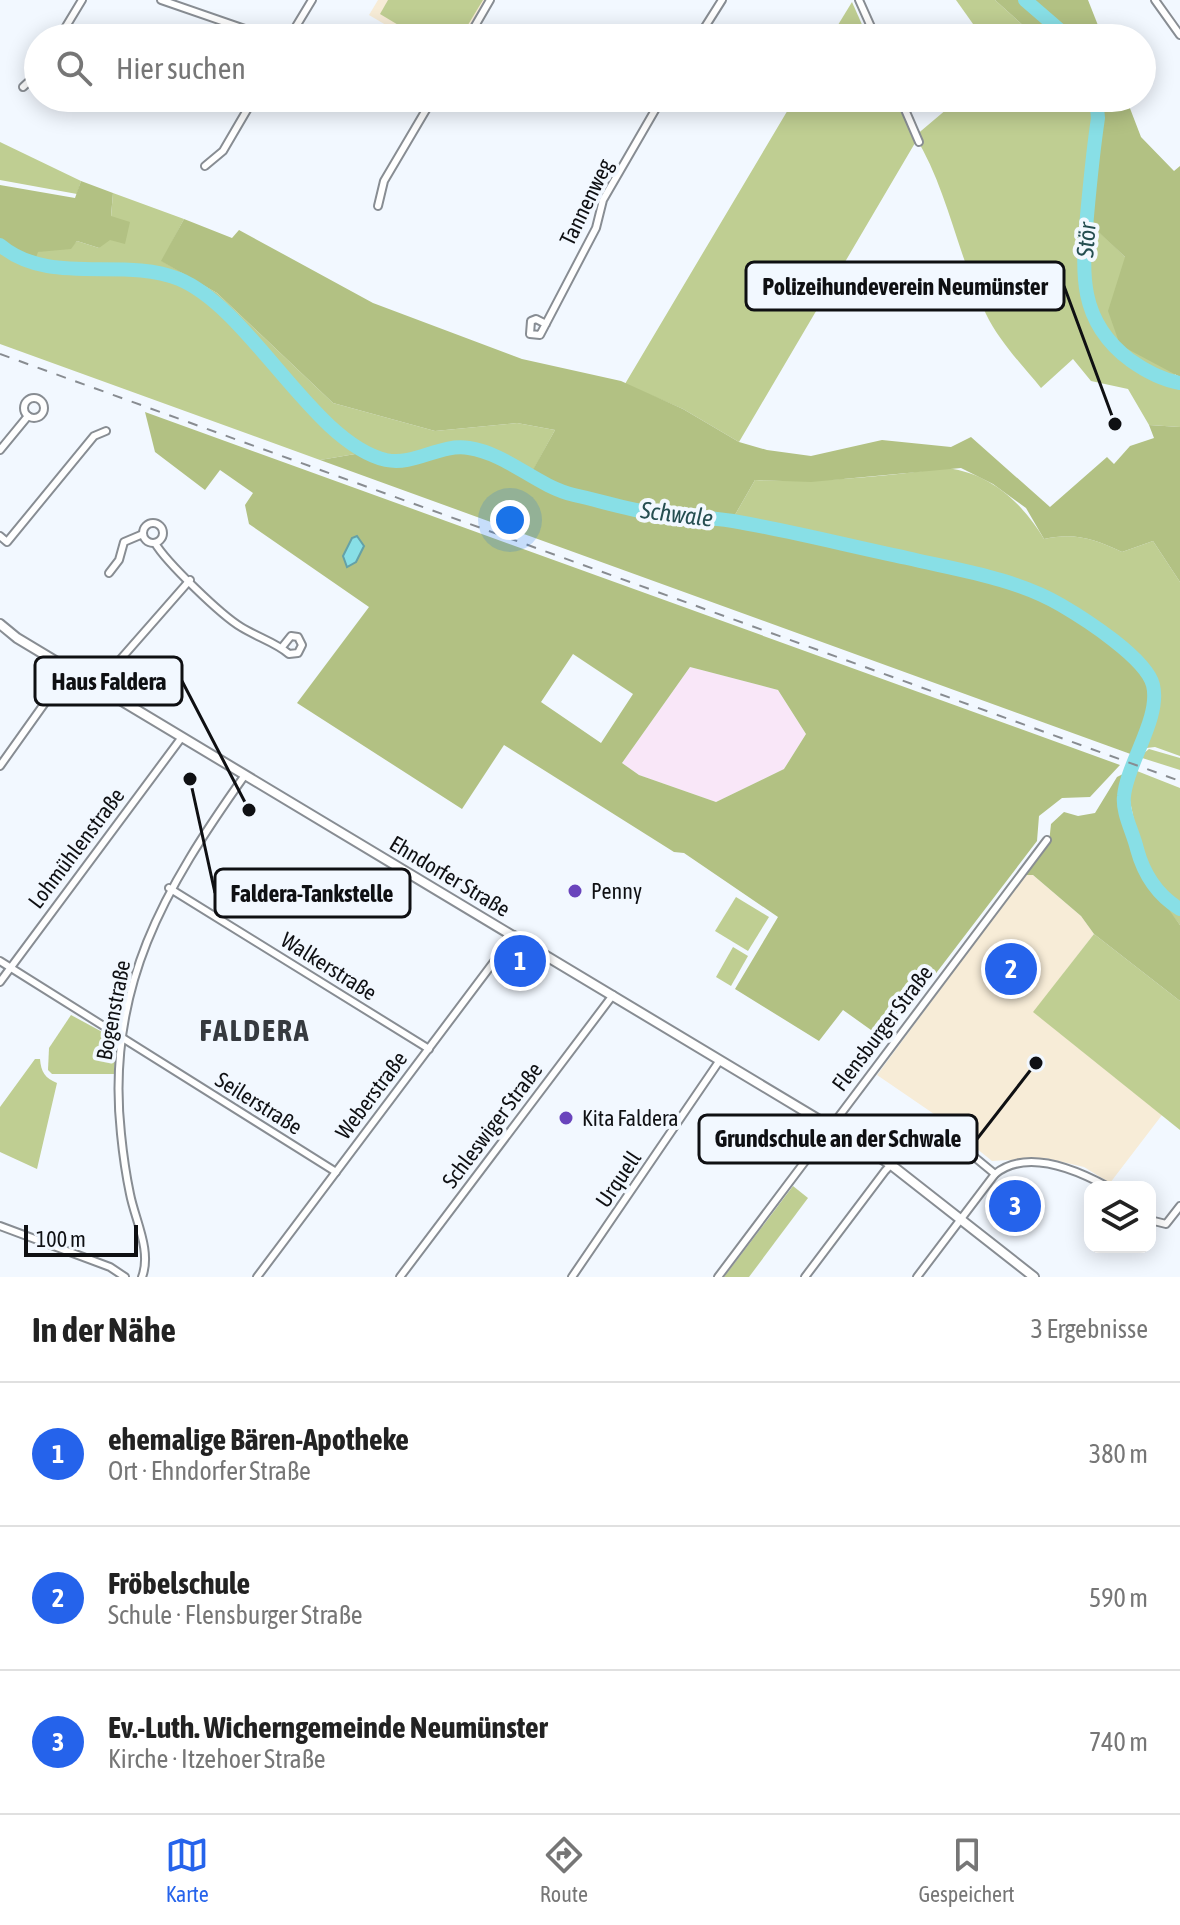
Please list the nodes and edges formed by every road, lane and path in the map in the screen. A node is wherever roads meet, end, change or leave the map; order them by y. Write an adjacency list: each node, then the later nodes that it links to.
1 (82, 0): 8 (street)
2 (161, 0): 9 (street)
3 (312, 0): 10 (street)
4 (490, 0): 11 (street)
5 (722, 0): 12 (street)
6 (859, 0): 13 (street)
7 (1155, 0): 14 (street)
8 (67, 24)
9 (230, 24)
10 (297, 24)
11 (476, 24)
12 (707, 24)
13 (870, 24)
14 (1180, 35)
15 (246, 112): 20 (street)
16 (425, 112): 21 (street)
17 (654, 112): 22 (street, Tannenweg)
18 (906, 112): 19 (street)
19 (919, 142)
20 (205, 166)
21 (378, 206)
22 (546, 324)
23 (28, 416): 25 (street)
24 (106, 431): 27 (street)
25 (0, 450)
26 (143, 534): 28 (street); 28 (street); 29 (street)
27 (0, 536)
28 (155, 543): 30 (street)
29 (109, 573)
30 (190, 580): 32 (street); 34 (street)
31 (0, 624): 33 (street, Ehndorfer Straße)
32 (283, 646)
33 (69, 669): 34 (street, Ehndorfer Straße); 36 (street)
34 (97, 686): 35 (street, Ehndorfer Straße)
35 (182, 737): 37 (street, Ehndorfer Straße); 42 (street, Lohmühlenstraße)
36 (0, 766)
37 (245, 775): 39 (street, Bogenstraße); 40 (street, Ehndorfer Straße)
38 (1047, 840): 48 (street, Flensburger Straße)
39 (169, 888): 45 (street, Bogenstraße); 46 (street, Walkerstraße)
40 (514, 935): 44 (street, Ehndorfer Straße); 46 (street, Weberstraße)
41 (0, 961): 42 (street, Seilerstraße)
42 (10, 968): 43 (street, Lohmühlenstraße); 45 (street, Seilerstraße)
43 (0, 982)
44 (613, 995): 47 (street, Ehndorfer Straße); 60 (street, Schleswiger Straße)
45 (121, 1039): 50 (street, Seilerstraße); 58 (street, Bogenstraße)
46 (429, 1049): 50 (street, Weberstraße)
47 (720, 1060): 48 (street, Ehndorfer Straße); 61 (street, Urquell)
48 (831, 1127): 49 (street, Ehndorfer Straße); 62 (street, Flensburger Straße)
49 (890, 1164): 51 (street); 54 (street, Ehndorfer Straße); 63 (street)
50 (336, 1172): 59 (street, Weberstraße)
51 (995, 1174): 52 (street); 54 (street)
52 (1094, 1181)
53 (1180, 1206): 55 (street)
54 (963, 1220): 64 (street); 65 (street, Ehndorfer Straße)
55 (1156, 1222)
56 (0, 1226): 57 (street)
57 (125, 1277)
58 (142, 1277)
59 (257, 1277)
60 (400, 1277)
61 (572, 1277)
62 (718, 1277)
63 (805, 1277)
64 (917, 1277)
65 (1034, 1277)

